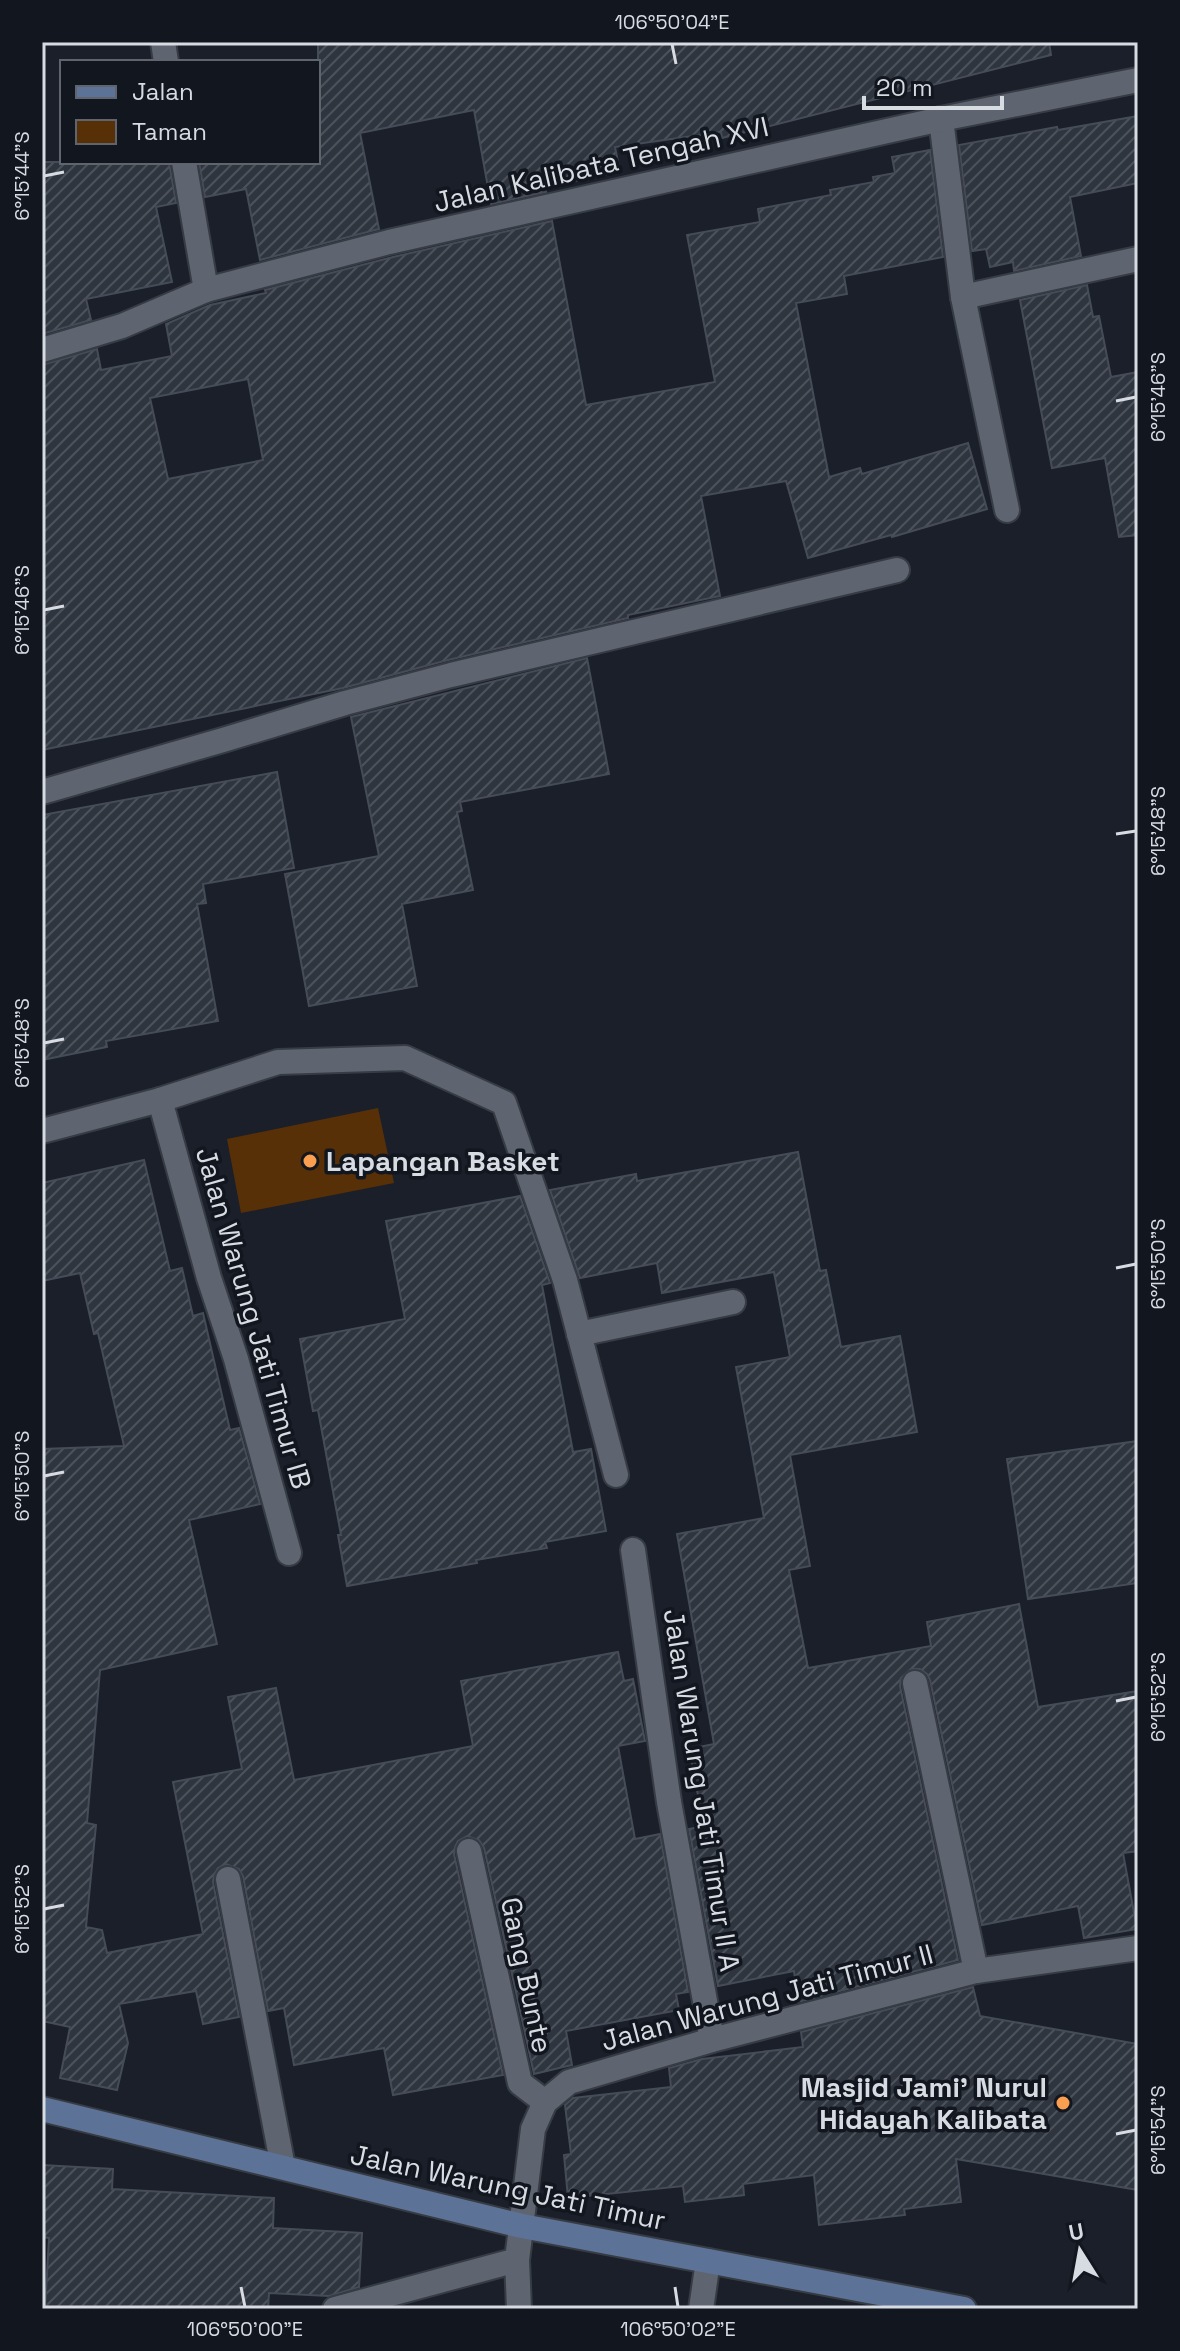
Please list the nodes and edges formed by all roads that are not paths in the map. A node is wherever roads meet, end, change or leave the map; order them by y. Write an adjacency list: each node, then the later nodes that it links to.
1 (1138, 80): 2 (street, Jalan Kalibata Tengah XVI)
2 (941, 119): 5 (street, Jalan Kalibata Tengah XVI); 6 (street)
3 (184, 164): 5 (street)
4 (1138, 259): 6 (street)
5 (206, 290): 7 (street, Jalan Kalibata Tengah XVI)
6 (963, 297): 8 (street)
7 (42, 350)
8 (1007, 510)
9 (897, 570): 10 (street)
10 (42, 792)
11 (160, 1100): 12 (street); 14 (street); 17 (street, Jalan Warung Jati Timur IB)
12 (42, 1131)
13 (733, 1302): 14 (street)
14 (579, 1334): 15 (street)
15 (616, 1475)
16 (633, 1550): 23 (street, Jalan Warung Jati Timur II A)
17 (289, 1553)
18 (915, 1683): 22 (street)
19 (469, 1851): 24 (street, Gang Bunte)
20 (228, 1879): 26 (street)
21 (1138, 1948): 22 (street, Jalan Warung Jati Timur II)
22 (976, 1971): 23 (street, Jalan Warung Jati Timur II)
23 (712, 2040): 24 (street, Jalan Warung Jati Timur II)
24 (545, 2102): 27 (street)
25 (42, 2109): 26 (main road, Jalan Warung Jati Timur)
26 (283, 2167): 27 (main road, Jalan Warung Jati Timur)
27 (522, 2226): 28 (street); 29 (main road, Jalan Warung Jati Timur)
28 (517, 2260): 30 (street); 31 (street)
29 (708, 2261): 32 (street); 33 (main road, Jalan Warung Jati Timur)
30 (335, 2309)
31 (519, 2309)
32 (701, 2309)
33 (964, 2309)

